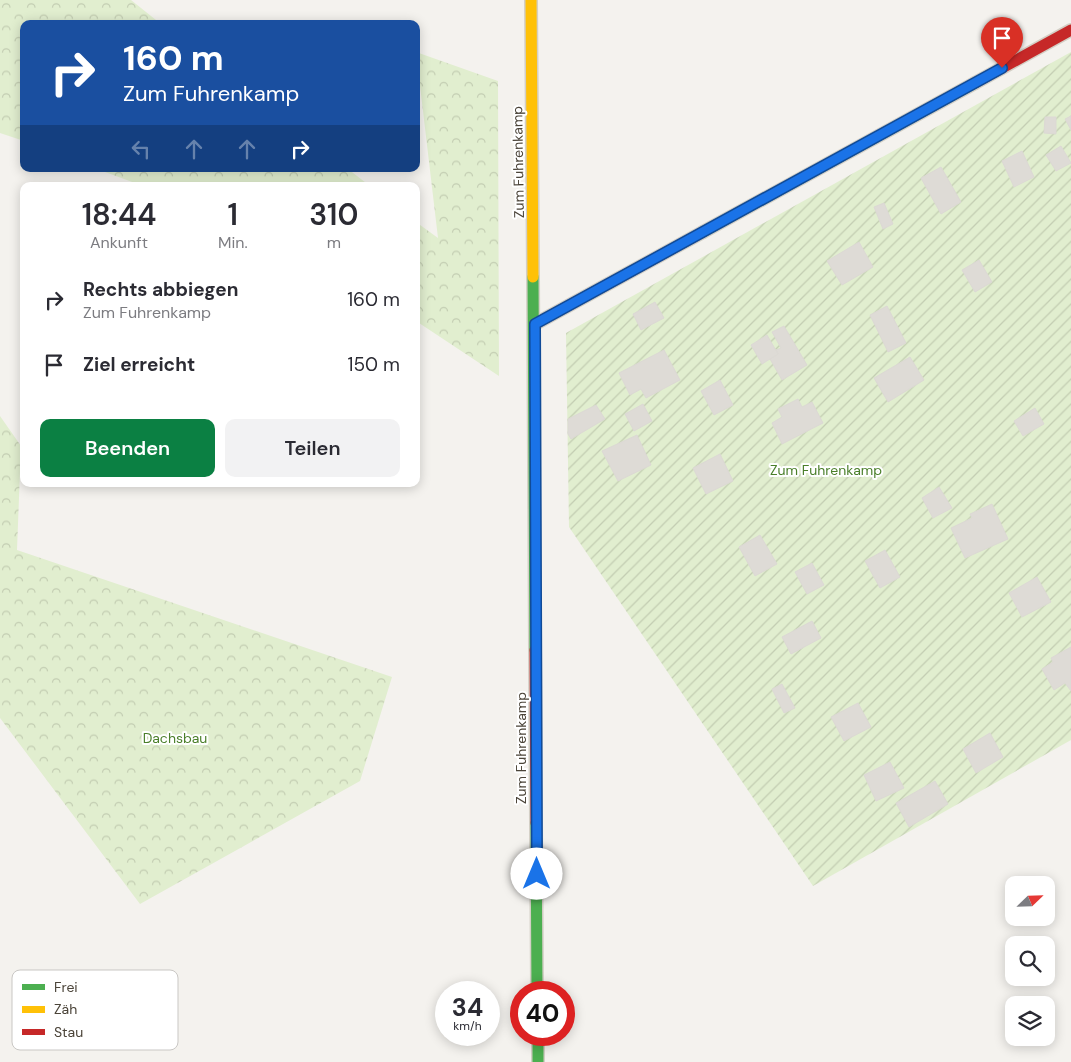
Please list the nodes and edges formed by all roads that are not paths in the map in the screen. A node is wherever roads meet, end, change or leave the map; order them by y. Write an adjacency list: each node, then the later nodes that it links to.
1 (532, 0): 3 (street, Zum Fuhrenkamp)
2 (1071, 30): 3 (street)
3 (535, 324): 4 (street, Zum Fuhrenkamp)
4 (537, 981)
5 (538, 1046): 6 (street)
6 (538, 1062)

